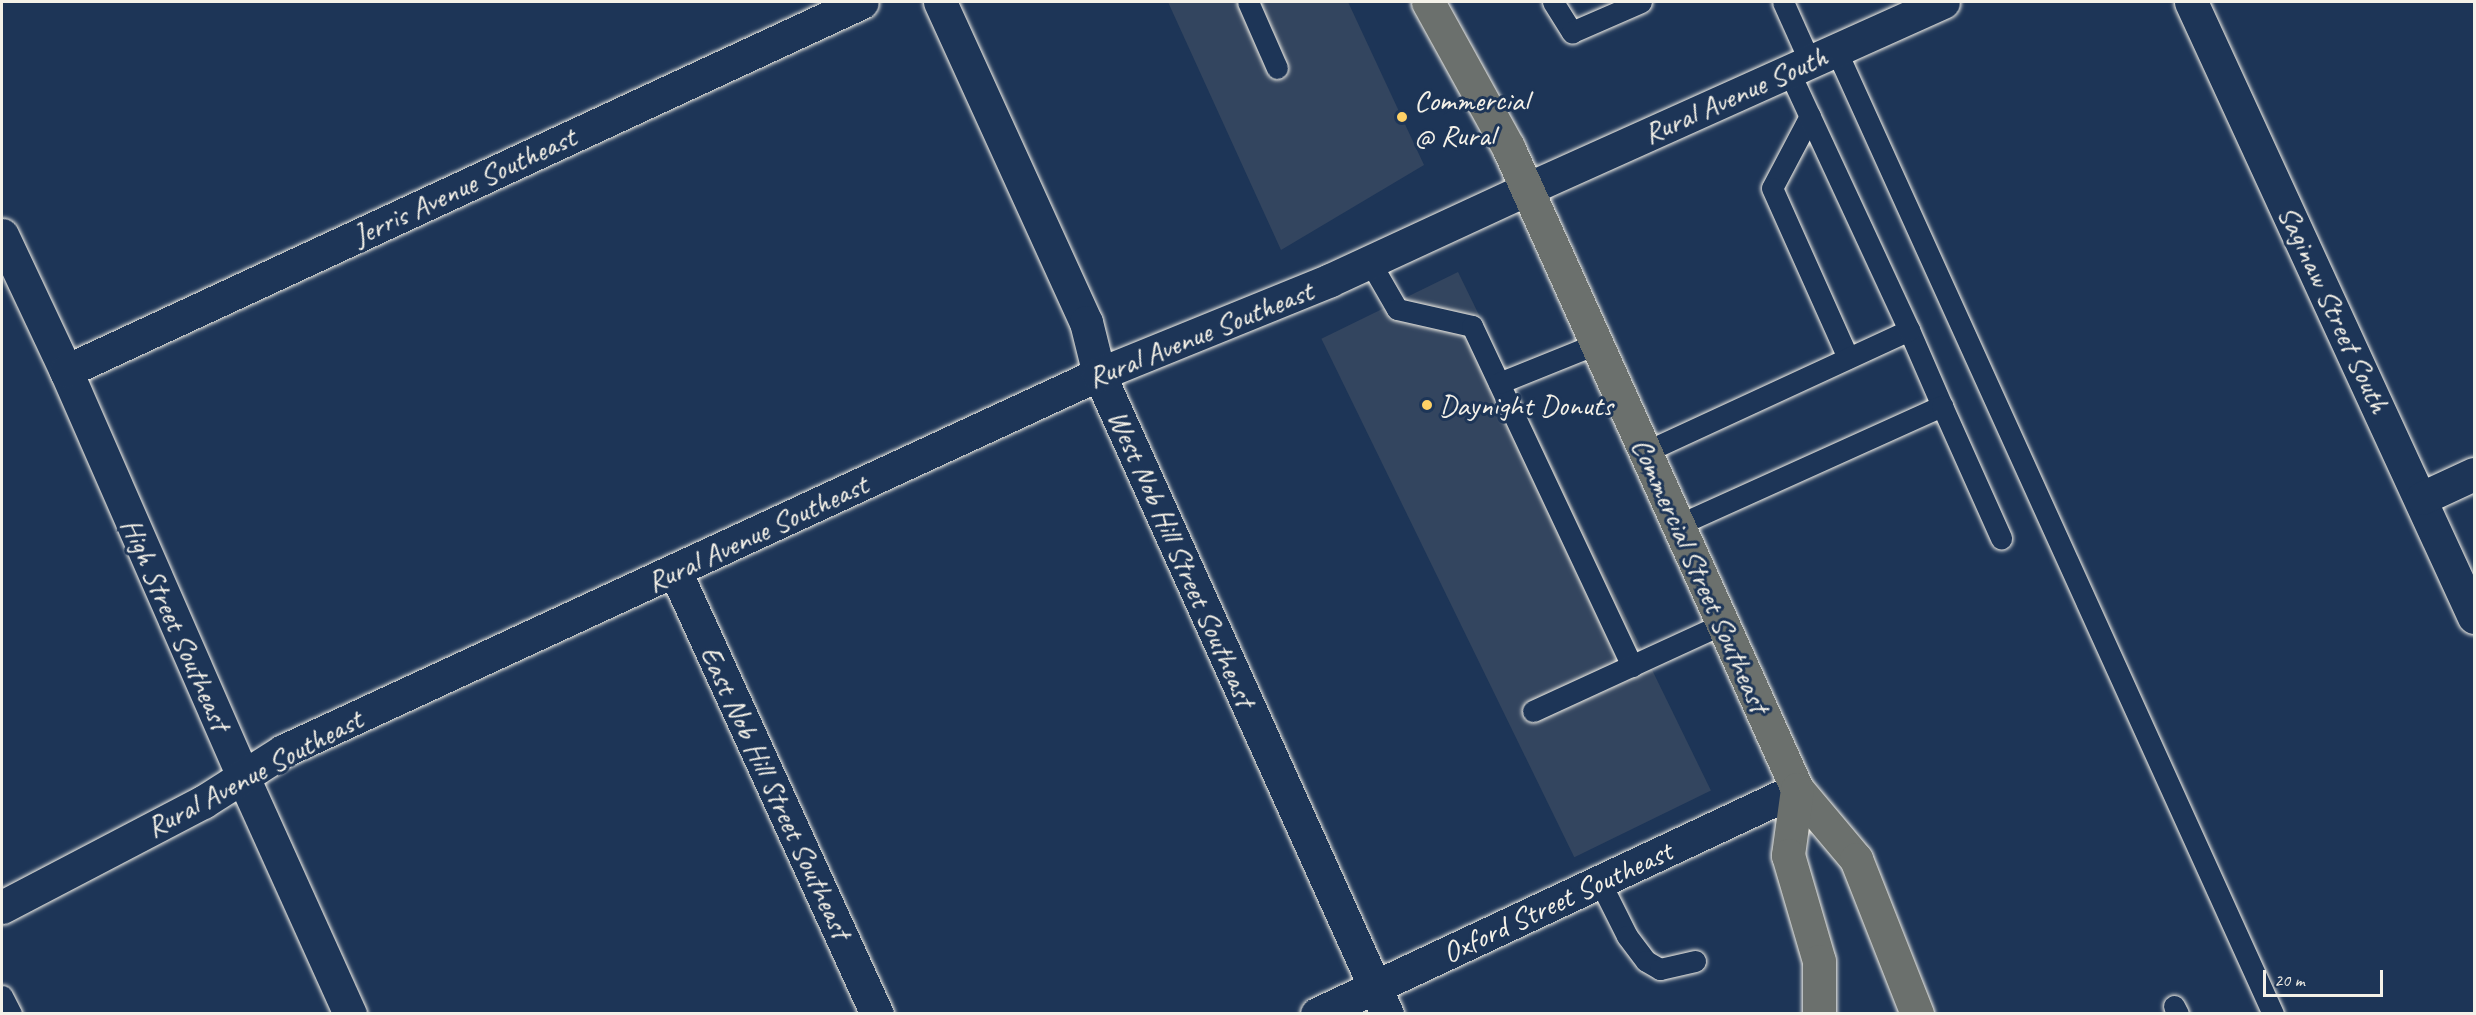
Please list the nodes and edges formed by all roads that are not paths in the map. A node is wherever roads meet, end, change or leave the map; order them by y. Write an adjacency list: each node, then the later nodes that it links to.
1 (862, 2): 19 (street, Jerris Avenue Southeast)
2 (940, 2): 20 (street, West Nob Hill Street Southeast)
3 (1248, 2): 11 (lane)
4 (1428, 2): 13 (main road, Commercial Street Southeast)
5 (1553, 2): 6 (lane)
6 (1641, 2)
7 (1783, 2): 10 (lane)
8 (1943, 2): 10 (street, Rural Avenue South)
9 (2191, 2): 25 (street, Saginaw Street South)
10 (1812, 61): 12 (lane); 13 (street, Rural Avenue South); 46 (lane)
11 (1277, 68)
12 (1810, 116): 16 (lane); 18 (lane)
13 (1527, 189): 15 (street, Rural Avenue Southeast); 17 (main road, Commercial Street Southeast)
14 (2, 235): 19 (street, High Street Southeast)
15 (1370, 262): 20 (street, Rural Avenue Southeast); 21 (lane)
16 (1909, 330): 18 (lane); 22 (lane)
17 (1596, 344): 21 (lane); 23 (main road, Commercial Street Southeast)
18 (1848, 358): 23 (lane)
19 (66, 371): 33 (street, High Street Southeast)
20 (1099, 374): 28 (street, Rural Avenue Southeast); 39 (street, West Nob Hill Street Southeast)
21 (1499, 383): 31 (lane)
22 (1942, 406): 26 (lane); 27 (lane)
23 (1645, 452): 26 (main road, Commercial Street Southeast)
24 (2475, 474): 25 (street)
25 (2422, 498): 29 (street, Saginaw Street South)
26 (1678, 525): 30 (main road, Commercial Street Southeast)
27 (2001, 538)
28 (675, 571): 33 (street, Rural Avenue Southeast); 42 (street, East Nob Hill Street Southeast)
29 (2475, 617)
30 (1722, 624): 31 (lane); 34 (main road, Commercial Street Southeast)
31 (1632, 666): 32 (lane)
32 (1533, 711)
33 (243, 777): 36 (street, Rural Avenue Southeast); 41 (street, High Street Southeast)
34 (1797, 789): 35 (street, Oxford Street Southeast); 44 (main road); 45 (main road, Commercial Street Southeast)
35 (1600, 882): 37 (lane); 39 (street, Oxford Street Southeast)
36 (2, 907)
37 (1695, 961)
38 (2, 996): 40 (lane)
39 (1381, 1000): 43 (street, Oxford Street Southeast)
40 (11, 1014)
41 (350, 1014)
42 (877, 1014)
43 (1317, 1014)
44 (1819, 1014)
45 (1917, 1014)
46 (2273, 1014)

